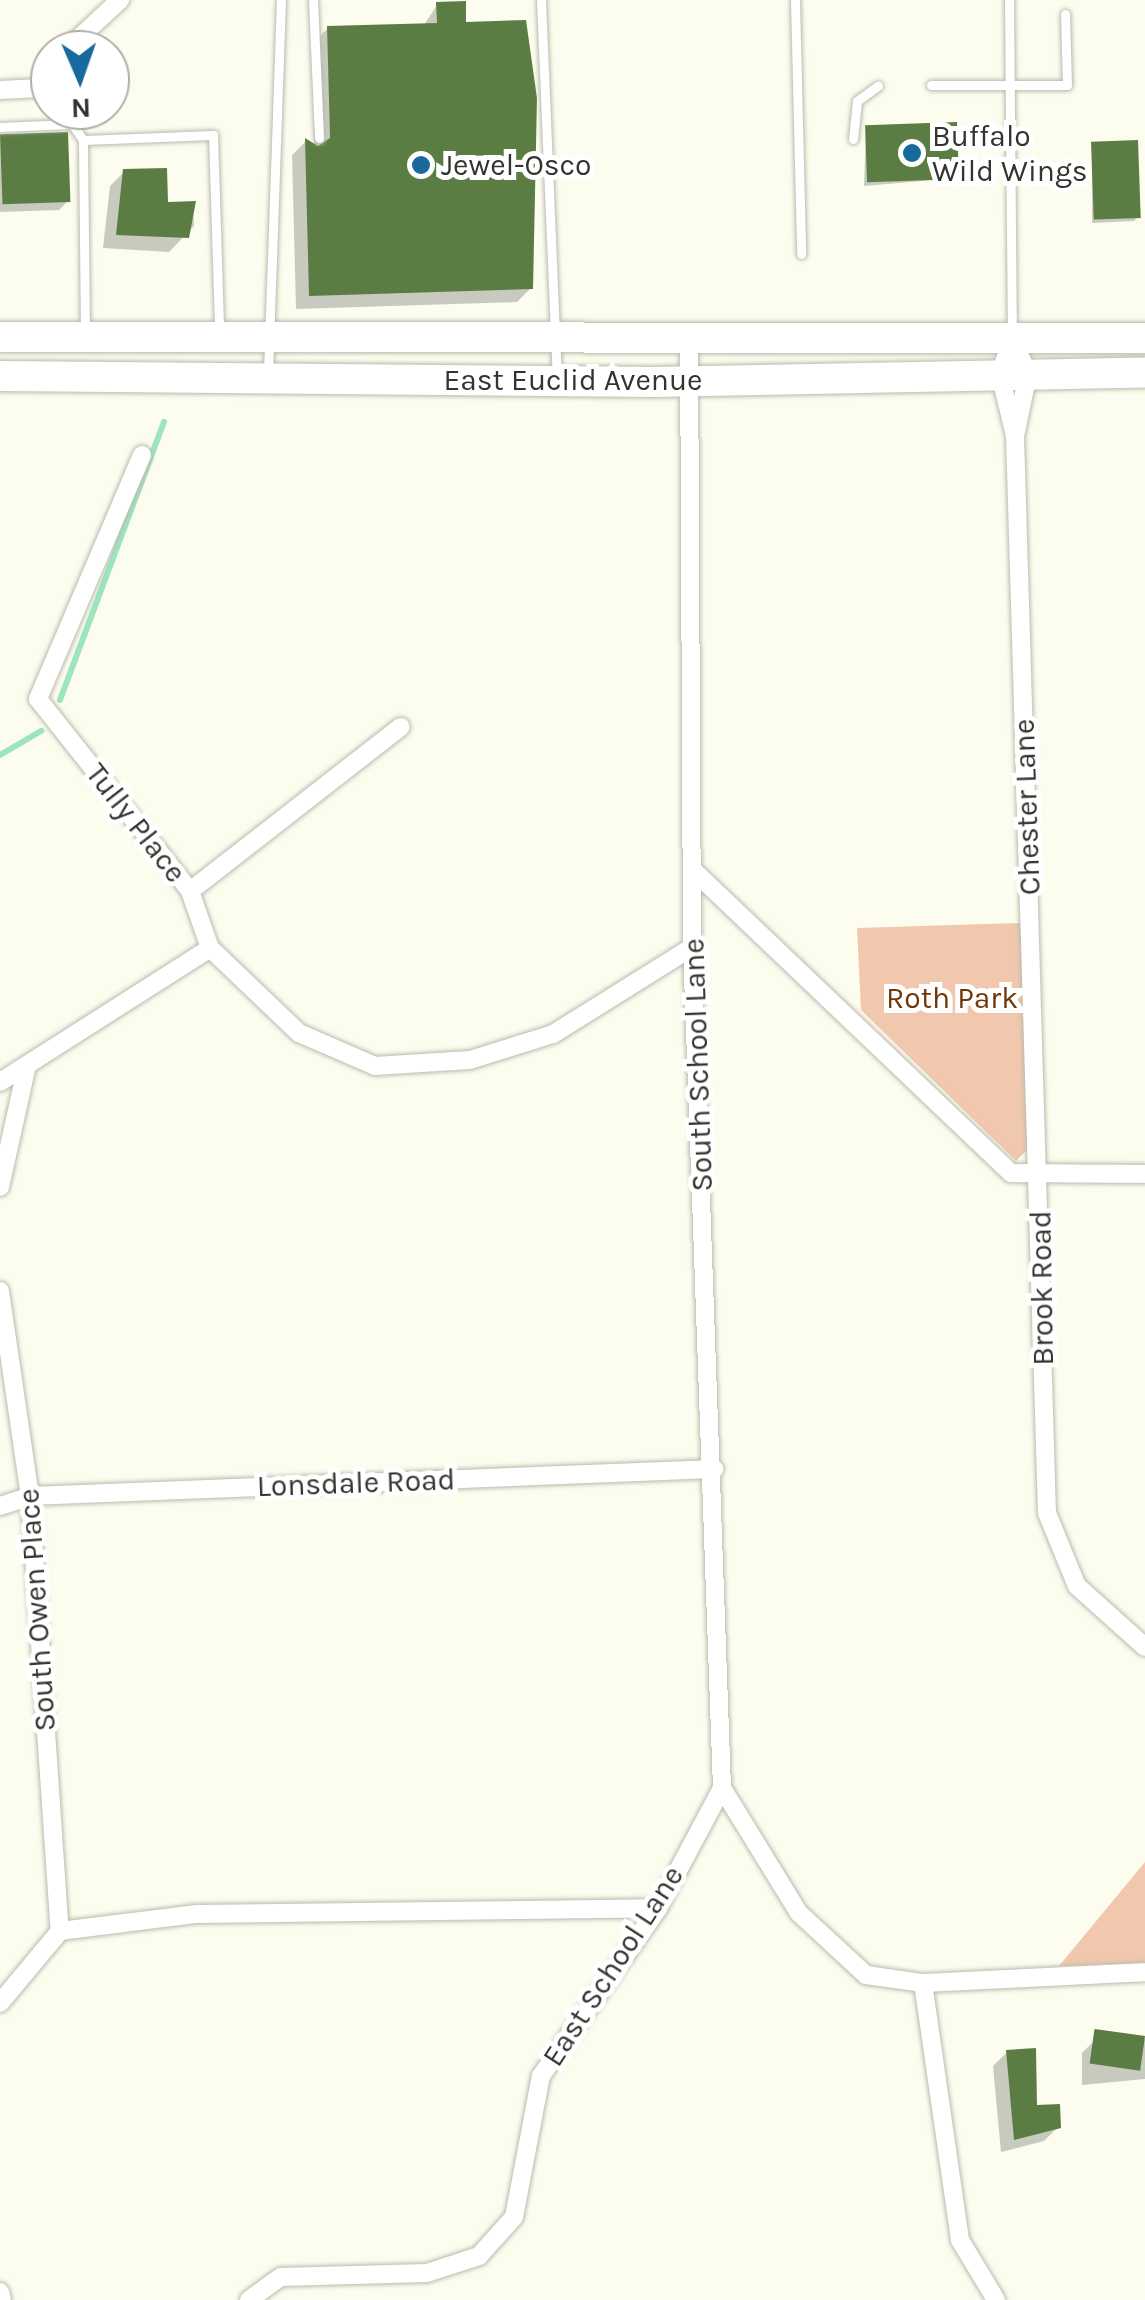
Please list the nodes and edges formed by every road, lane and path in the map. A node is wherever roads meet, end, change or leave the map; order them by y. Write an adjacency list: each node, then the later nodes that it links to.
1 (282, 0): 22 (lane)
2 (313, 0): 15 (lane)
3 (541, 0): 25 (lane)
4 (795, 0): 18 (lane)
5 (1009, 0): 9 (lane)
6 (110, 3): 8 (street)
7 (1065, 14): 9 (lane)
8 (85, 30)
9 (1010, 84): 10 (lane); 24 (lane)
10 (931, 85)
11 (878, 86): 17 (lane)
12 (30, 88): 13 (street)
13 (0, 90)
14 (0, 127): 16 (lane)
15 (319, 138)
16 (83, 140): 19 (lane); 21 (lane)
17 (853, 140)
18 (802, 254)
19 (85, 336): 20 (main road, East Euclid Avenue); 21 (main road, East Euclid Avenue)
20 (0, 337)
21 (219, 338): 22 (main road, East Euclid Avenue)
22 (269, 338): 25 (main road, East Euclid Avenue); 30 (lane)
23 (1145, 338): 24 (main road, East Euclid Avenue)
24 (1012, 339): 26 (main road, East Euclid Avenue); 28 (street, Chester Lane)
25 (557, 340): 26 (main road, East Euclid Avenue); 31 (lane)
26 (689, 341): 32 (street, South School Lane)
27 (1145, 373): 28 (main road, East Euclid Avenue)
28 (1014, 374): 32 (main road, East Euclid Avenue); 33 (street, Chester Lane); 33 (street, Chester Lane)
29 (0, 376): 30 (main road, East Euclid Avenue)
30 (268, 378): 31 (main road, East Euclid Avenue)
31 (557, 380): 32 (main road, East Euclid Avenue)
32 (690, 381): 36 (street, South School Lane)
33 (1015, 436): 43 (street, Chester Lane)
34 (142, 454): 37 (street, Tully Place)
35 (400, 727): 37 (street)
36 (696, 873): 38 (street, South School Lane); 43 (street, Brook Road)
37 (190, 891): 39 (street, Tully Place)
38 (692, 947): 39 (street, Tully Place); 46 (street, South School Lane)
39 (210, 948): 40 (street)
40 (26, 1070): 41 (street); 44 (street)
41 (0, 1082)
42 (1145, 1174): 43 (street)
43 (1039, 1178): 49 (street, Brook Road)
44 (0, 1187)
45 (0, 1291): 47 (street, South Owen Place)
46 (714, 1469): 47 (street, Lonsdale Road); 50 (street, South School Lane)
47 (30, 1496): 48 (street, Lonsdale Road); 52 (street, South Owen Place)
48 (0, 1506)
49 (1145, 1646)
50 (722, 1788): 51 (street, East School Lane); 54 (street)
51 (658, 1908): 52 (street); 58 (street, East School Lane)
52 (60, 1931): 55 (street)
53 (1145, 1972): 54 (street)
54 (923, 1983): 59 (street)
55 (0, 2003)
56 (0, 2292): 57 (street)
57 (2, 2300)
58 (249, 2300)
59 (996, 2300)

